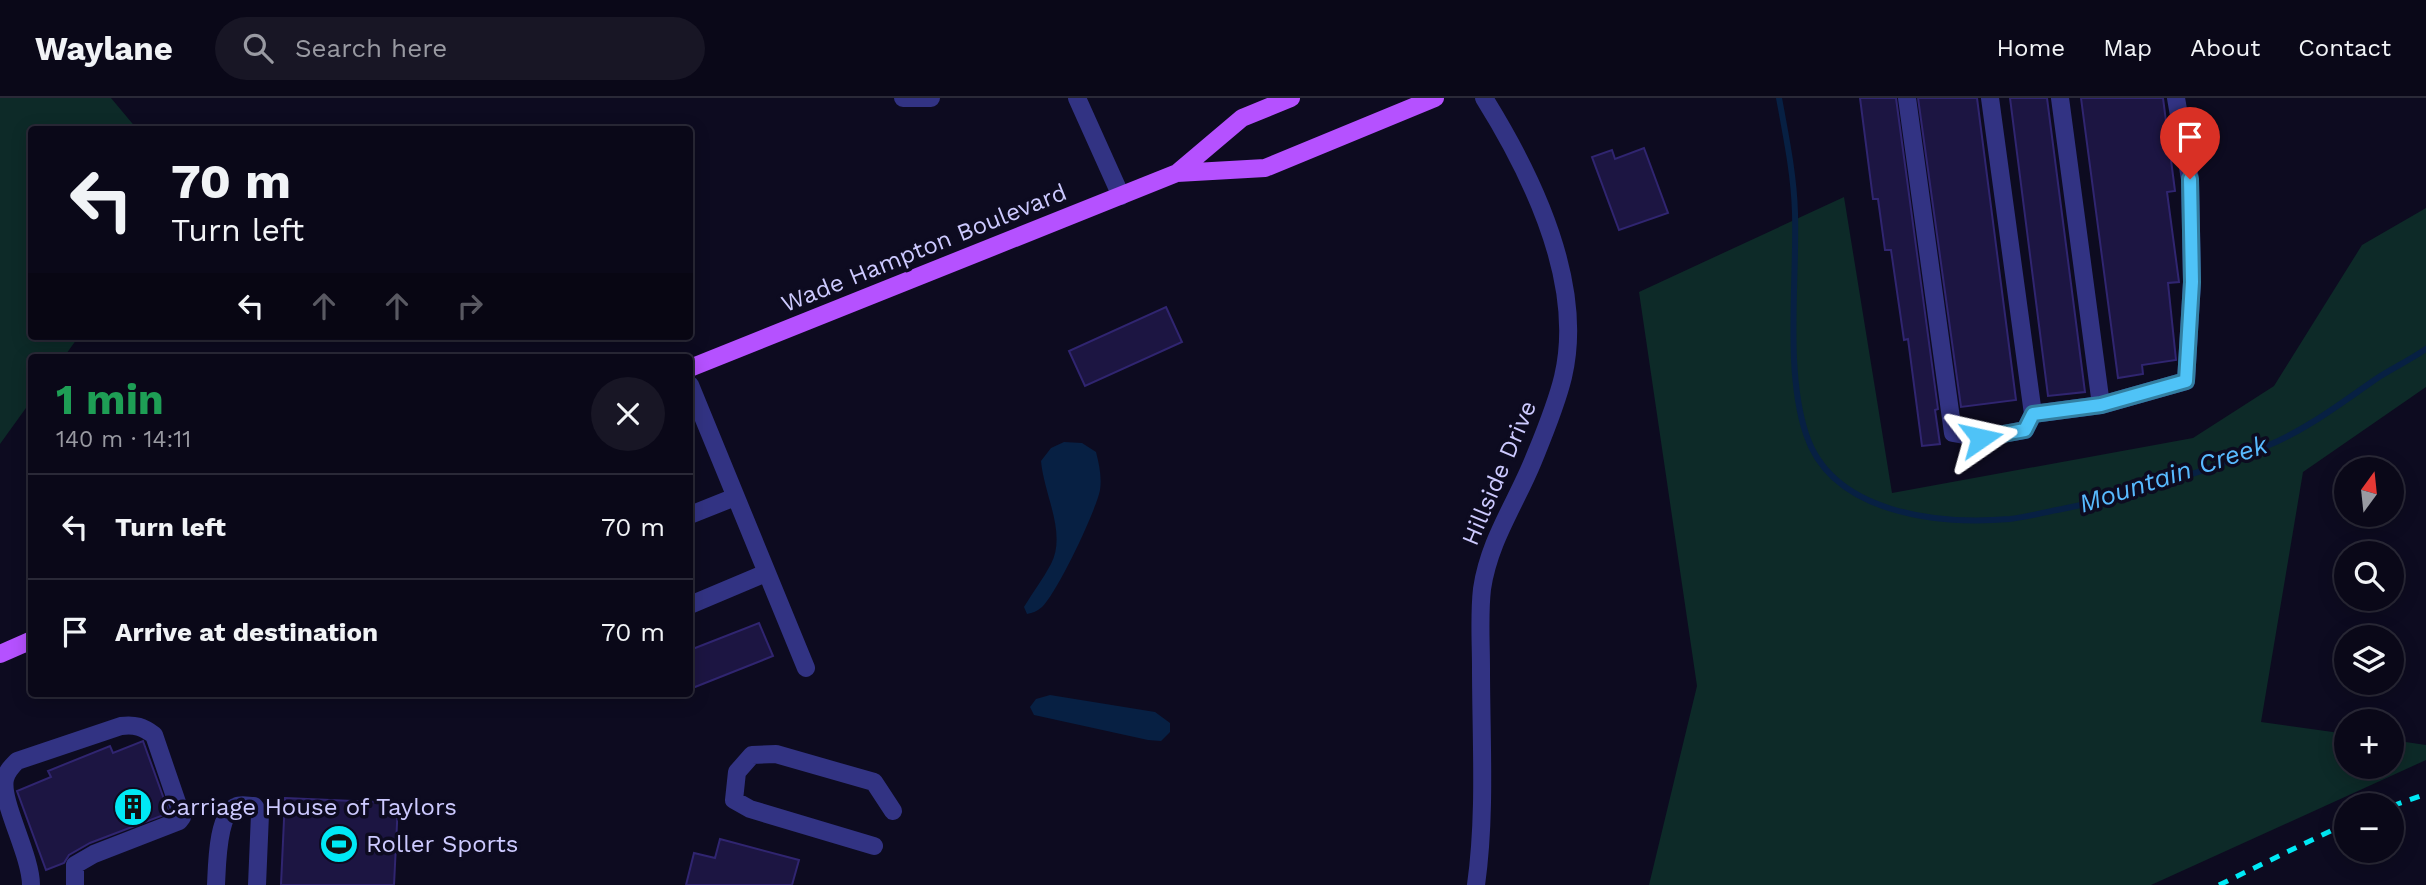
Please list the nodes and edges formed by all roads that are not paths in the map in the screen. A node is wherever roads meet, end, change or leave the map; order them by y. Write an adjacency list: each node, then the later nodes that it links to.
1 (904, 98): 2 (street)
2 (931, 98)
3 (1077, 98): 12 (street)
4 (1291, 98): 11 (main road, Wade Hampton Boulevard)
5 (1435, 98): 11 (main road, Wade Hampton Boulevard)
6 (1484, 98): 30 (street, Hillside Drive)
7 (1907, 98): 16 (street)
8 (1990, 98): 16 (street)
9 (2060, 98): 15 (street)
10 (2176, 98): 15 (street)
11 (1177, 173): 12 (main road, Wade Hampton Boulevard)
12 (1121, 196): 13 (main road, Wade Hampton Boulevard)
13 (693, 367)
14 (693, 392): 17 (street)
15 (2101, 405): 16 (street)
16 (2033, 414)
17 (735, 497): 18 (street); 19 (street)
18 (693, 514)
19 (766, 573): 20 (street); 23 (street)
20 (693, 604)
21 (28, 642): 22 (main road)
22 (0, 653)
23 (806, 668)
24 (894, 811): 25 (street)
25 (874, 846)
26 (31, 885): 27 (street)
27 (75, 885)
28 (216, 885): 29 (street)
29 (257, 885)
30 (1476, 885)

